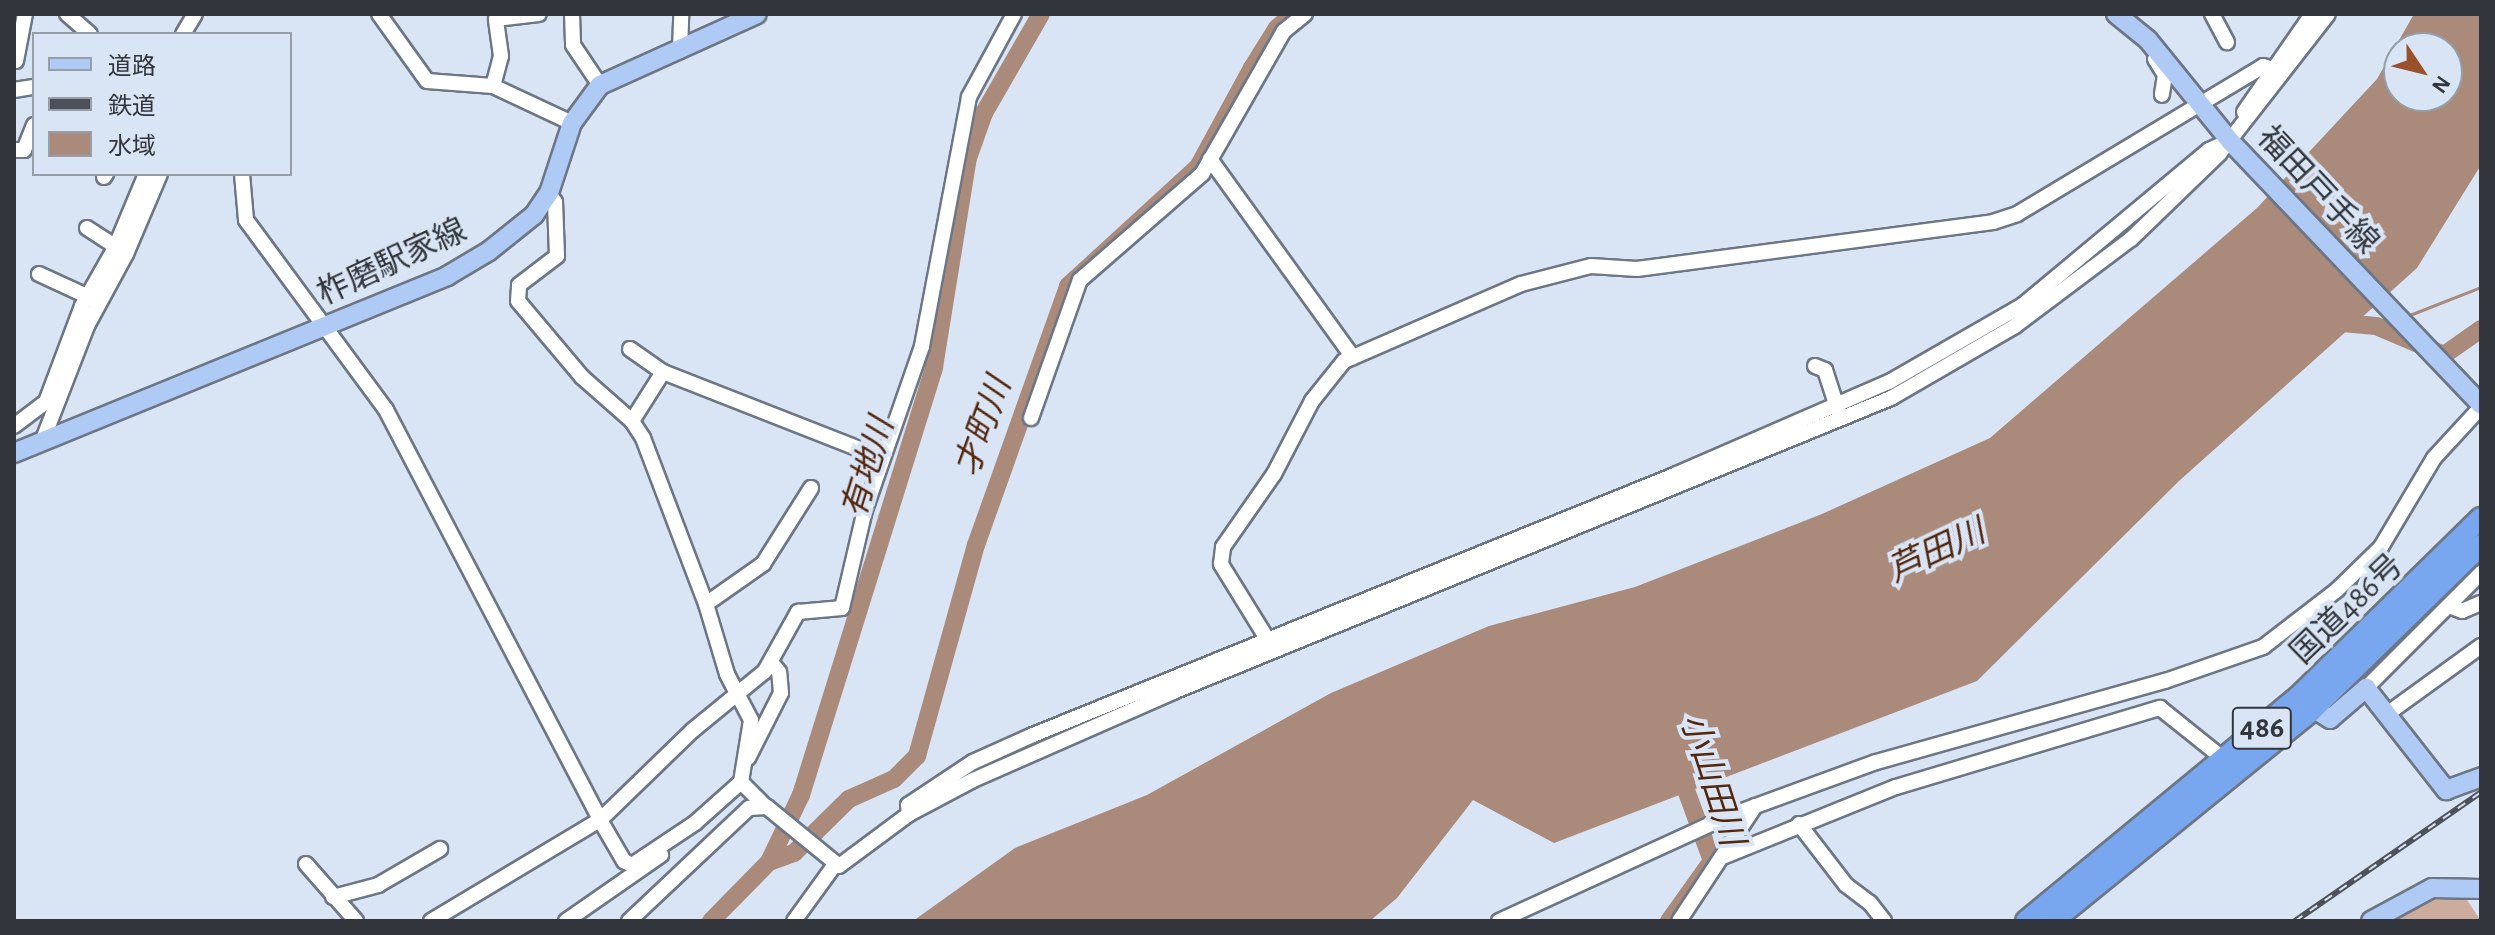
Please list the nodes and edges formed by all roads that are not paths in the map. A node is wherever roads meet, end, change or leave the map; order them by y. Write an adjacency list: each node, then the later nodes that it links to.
1 (25, 14): 20 (street)
2 (67, 14): 15 (street)
3 (195, 14): 16 (street)
4 (379, 14): 23 (street)
5 (539, 14): 23 (street)
6 (572, 14): 22 (street)
7 (681, 14): 19 (street)
8 (757, 14): 19 (main road)
9 (1014, 14): 52 (street)
10 (1305, 14): 30 (street)
11 (2116, 14): 18 (main road, 福田戸手線)
12 (2212, 14): 17 (street)
13 (2312, 14): 21 (street)
14 (2328, 14): 28 (street)
15 (88, 32)
16 (184, 32)
17 (2227, 42)
18 (2157, 49): 24 (street); 25 (main road, 福田戸手線)
19 (680, 51): 22 (main road)
20 (16, 61)
21 (2272, 69): 25 (street); 28 (street)
22 (600, 85): 26 (main road, 柞磨駅家線)
23 (493, 86): 26 (street)
24 (2162, 95)
25 (2200, 105): 28 (main road, 福田戸手線); 40 (street)
26 (572, 123): 33 (main road, 柞磨駅家線)
27 (32, 130): 29 (street)
28 (2232, 143): 43 (street); 44 (street); 45 (main road, 福田戸手線)
29 (14, 150)
30 (1210, 159): 40 (street); 47 (street)
31 (242, 176): 38 (street)
32 (147, 177): 35 (street)
33 (549, 193): 38 (main road, 柞磨駅家線); 48 (street)
34 (87, 228): 35 (street)
35 (121, 251): 37 (street)
36 (39, 274): 37 (street)
37 (93, 299): 49 (street); 50 (street)
38 (328, 325): 50 (main road, 柞磨駅家線); 76 (street)
39 (630, 349): 42 (street)
40 (1353, 357): 62 (street)
41 (1815, 366): 46 (street)
42 (663, 372): 48 (street); 52 (street)
43 (1889, 382): 44 (street); 46 (street)
44 (1917, 383): 75 (street)
45 (2477, 401): 56 (street)
46 (1837, 408): 62 (street)
47 (1031, 418)
48 (632, 421): 60 (street)
49 (14, 426)
50 (42, 442): 51 (main road, 柞磨駅家線)
51 (14, 453)
52 (883, 458): 64 (street)
53 (811, 488): 60 (street)
54 (2481, 518): 67 (highway, 国道486号 / 486)
55 (2481, 545): 67 (highway, 国道486号 / 486)
56 (2381, 547): 58 (street); 74 (street)
57 (2481, 573): 61 (street)
58 (2361, 595)
59 (2481, 603): 61 (street)
60 (706, 604): 66 (street)
61 (2449, 606): 65 (street)
62 (1266, 637): 75 (street)
63 (2481, 646): 68 (street)
64 (771, 662): 66 (street); 70 (street)
65 (2366, 688): 67 (main road); 68 (main road)
66 (737, 693): 70 (street); 76 (street)
67 (2305, 704): 69 (highway, 国道486号 / 486); 94 (highway, 国道486号 / 486)
68 (2387, 714): 71 (main road)
69 (2225, 760): 78 (street); 93 (highway, 国道486号 / 486)
70 (745, 761): 72 (street)
71 (2480, 775)
72 (741, 782): 73 (street); 77 (street)
73 (766, 806): 82 (street); 88 (street)
74 (1755, 806): 80 (street); 90 (street)
75 (909, 814): 82 (street)
76 (600, 820): 77 (street); 86 (street)
77 (695, 823): 87 (street)
78 (1799, 824): 80 (street); 92 (street)
79 (440, 849): 84 (street)
80 (1725, 856): 91 (street)
81 (306, 864): 84 (street)
82 (835, 865): 89 (street)
83 (2481, 889): 95 (main road)
84 (333, 897): 85 (street)
85 (356, 921)
86 (431, 921)
87 (566, 921)
88 (629, 921)
89 (794, 921)
90 (1499, 921)
91 (1679, 921)
92 (1884, 921)
93 (2026, 921)
94 (2053, 921)
95 (2371, 921)

